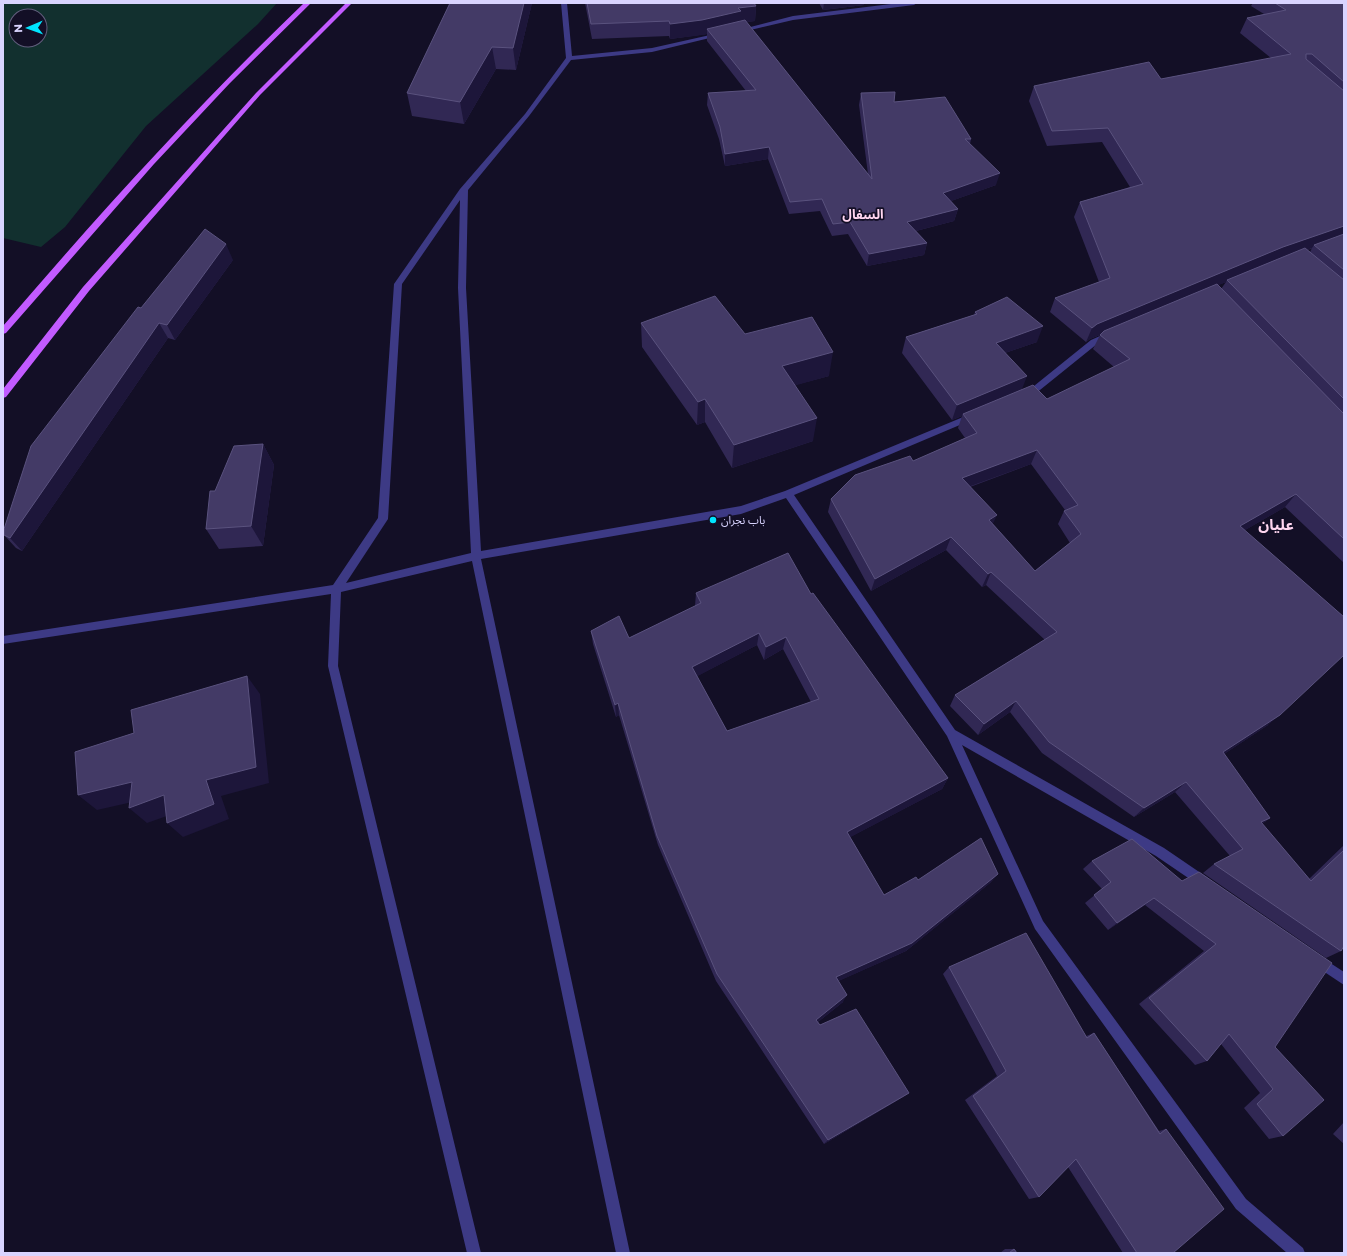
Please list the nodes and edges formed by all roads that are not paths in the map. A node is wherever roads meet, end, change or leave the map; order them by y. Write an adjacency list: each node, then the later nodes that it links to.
1 (308, 3): 9 (main road)
2 (349, 3): 11 (main road)
3 (564, 3): 7 (street)
4 (914, 3): 5 (street)
5 (733, 32)
6 (725, 34): 7 (street)
7 (569, 58): 8 (street)
8 (464, 190): 15 (street); 16 (street)
9 (3, 331)
10 (1116, 333): 12 (street)
11 (3, 395)
12 (1018, 398)
13 (982, 413): 14 (street)
14 (788, 494): 15 (street); 18 (street)
15 (476, 556): 16 (street); 23 (street)
16 (336, 589): 17 (street); 22 (street)
17 (3, 640)
18 (951, 733): 19 (street); 24 (street)
19 (1213, 888)
20 (1311, 956): 21 (street)
21 (1344, 979)
22 (474, 1253)
23 (623, 1253)
24 (1298, 1253)

